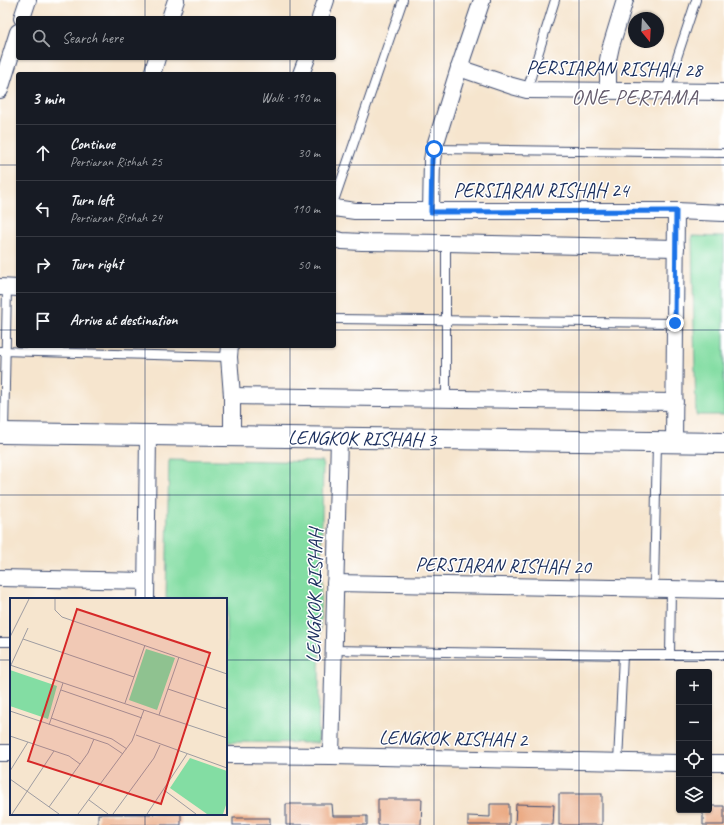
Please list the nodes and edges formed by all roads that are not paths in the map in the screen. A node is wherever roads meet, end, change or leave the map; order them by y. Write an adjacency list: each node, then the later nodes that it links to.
1 (28, 0): 9 (street)
2 (176, 0): 10 (street)
3 (326, 0): 11 (street)
4 (403, 0): 26 (lane)
5 (482, 0): 15 (street)
6 (555, 0): 20 (lane)
7 (625, 0): 21 (street)
8 (696, 0): 22 (lane)
9 (23, 16)
10 (171, 16)
11 (321, 16)
12 (16, 37): 18 (street)
13 (156, 60): 16 (street)
14 (305, 60): 17 (street)
15 (459, 68): 20 (street, PERSIARAN RISHAH 28); 24 (street)
16 (153, 72)
17 (302, 72)
18 (3, 73): 19 (street)
19 (0, 90)
20 (527, 90): 21 (street, PERSIARAN RISHAH 28)
21 (608, 90): 22 (street, PERSIARAN RISHAH 28)
22 (666, 91): 23 (street, PERSIARAN RISHAH 28)
23 (724, 92)
24 (434, 149): 25 (lane); 29 (street)
25 (724, 153)
26 (336, 195)
27 (336, 208): 29 (street, PERSIARAN RISHAH 24)
28 (676, 211): 29 (street, PERSIARAN RISHAH 24); 30 (street, PERSIARAN RISHAH 24); 33 (street)
29 (431, 212)
30 (724, 213)
31 (336, 240): 32 (street)
32 (446, 243): 33 (street); 36 (lane)
33 (676, 248): 37 (street)
34 (8, 287): 38 (lane)
35 (336, 319): 36 (lane)
36 (446, 320): 37 (lane); 41 (lane)
37 (675, 323): 42 (street)
38 (3, 351): 39 (lane); 43 (lane)
39 (229, 351): 40 (street)
40 (232, 396): 41 (street, LENGKOK RISHAH 3); 45 (street)
41 (446, 399): 42 (street, LENGKOK RISHAH 3)
42 (675, 402): 47 (street)
43 (2, 433): 44 (street, LENGKOK RISHAH 3)
44 (148, 435): 45 (street, LENGKOK RISHAH 3); 50 (street)
45 (232, 436): 46 (street, LENGKOK RISHAH 3)
46 (338, 438): 47 (street, LENGKOK RISHAH 3); 51 (street, LENGKOK RISHAH)
47 (665, 442): 48 (street, LENGKOK RISHAH 3); 52 (lane)
48 (724, 443)
49 (0, 578): 50 (street)
50 (146, 581): 55 (street)
51 (335, 582): 52 (street, PERSIARAN RISHAH 20); 56 (street, LENGKOK RISHAH)
52 (654, 589): 53 (street, PERSIARAN RISHAH 20)
53 (671, 589): 54 (street, PERSIARAN RISHAH 20); 58 (lane)
54 (724, 590)
55 (146, 598)
56 (333, 650): 57 (lane); 61 (street, LENGKOK RISHAH)
57 (623, 655): 58 (lane); 62 (lane)
58 (670, 655): 59 (lane)
59 (724, 655)
60 (227, 755): 61 (street, LENGKOK RISHAH 2)
61 (331, 756): 62 (street, LENGKOK RISHAH 2)
62 (618, 762): 63 (street, LENGKOK RISHAH 2)
63 (676, 763)
64 (712, 763): 65 (street)
65 (724, 763)

